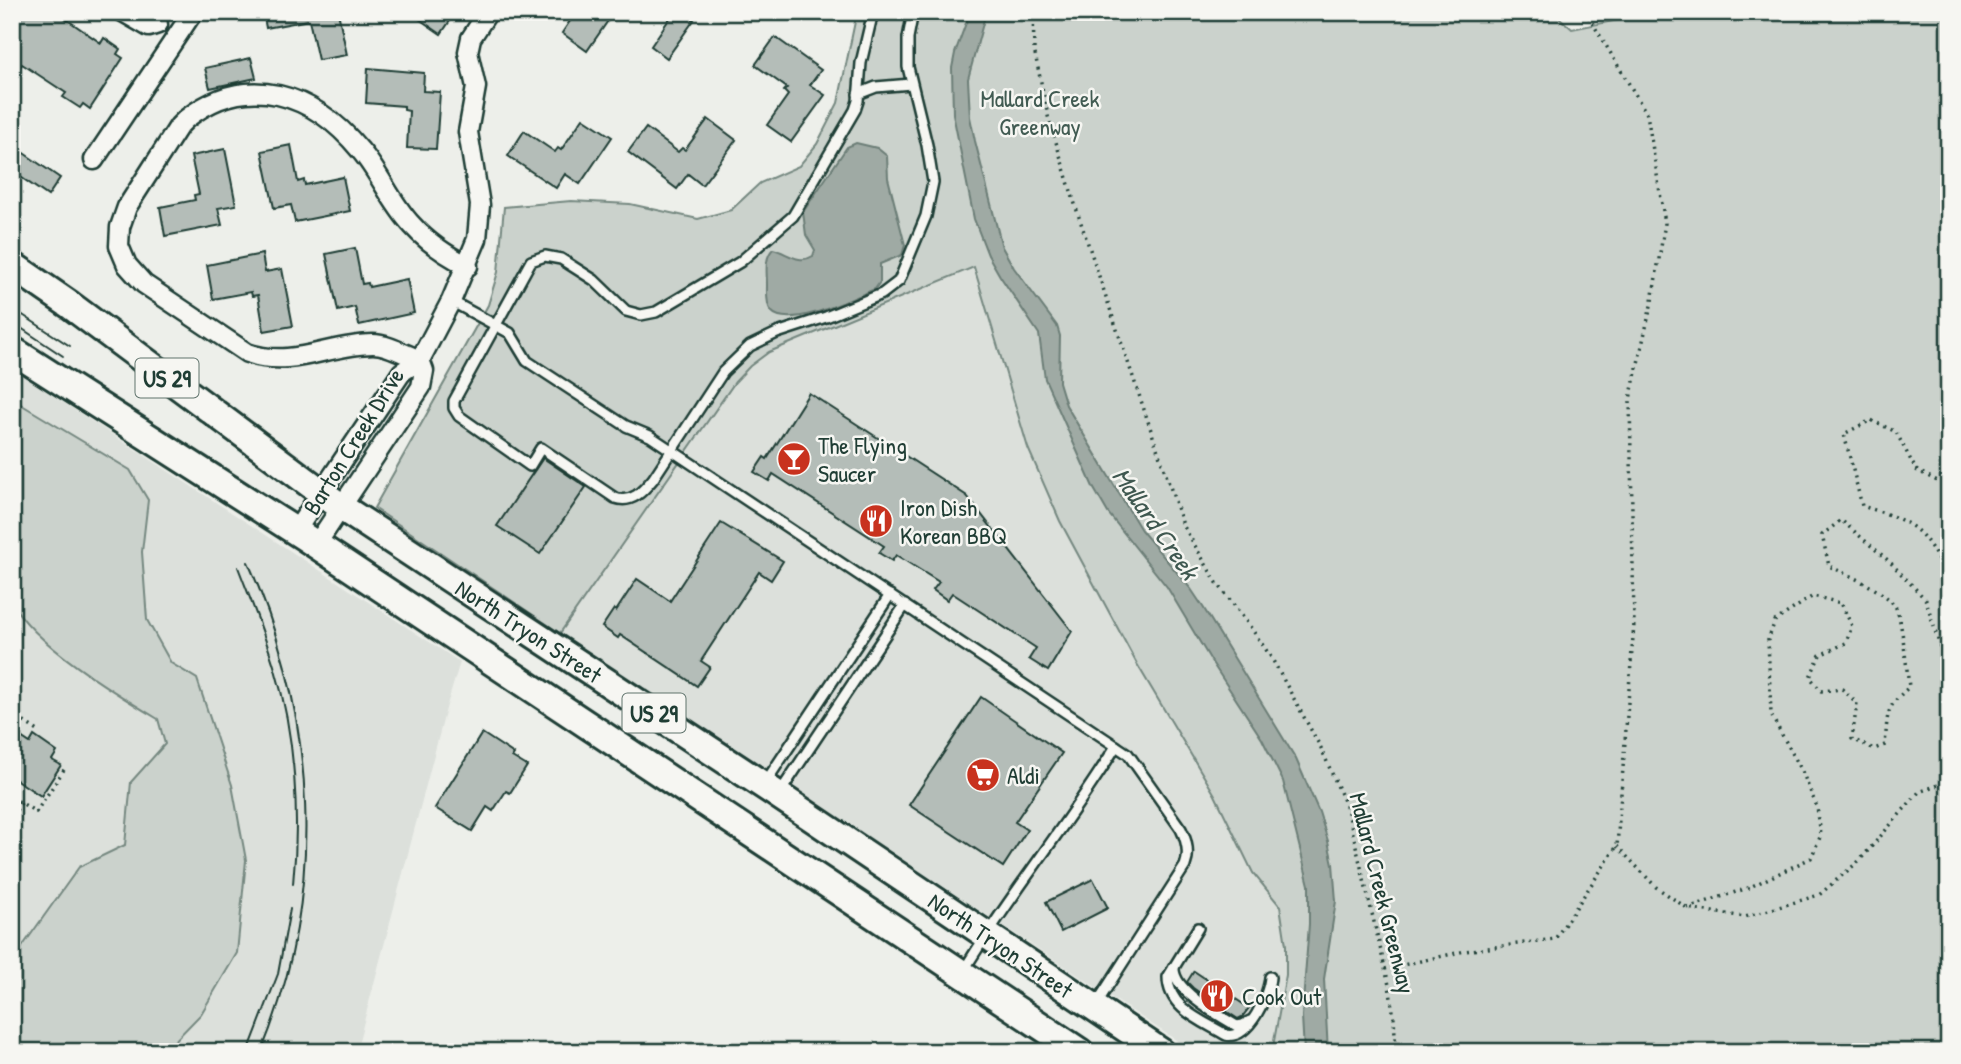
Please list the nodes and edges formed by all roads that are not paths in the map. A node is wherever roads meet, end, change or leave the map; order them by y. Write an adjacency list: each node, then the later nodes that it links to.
1 (123, 12): 6 (street)
2 (193, 12): 7 (street)
3 (488, 12): 12 (street, Barton Creek Drive)
4 (873, 12): 9 (lane)
5 (913, 12): 8 (lane)
6 (155, 18): 7 (street)
7 (177, 37): 10 (street)
8 (911, 84): 9 (lane); 17 (lane)
9 (858, 94): 14 (lane)
10 (94, 160)
11 (12, 265): 18 (main road, North Tryon Street / US 29)
12 (468, 266): 13 (street, Barton Creek Drive); 16 (street)
13 (452, 301): 14 (lane); 16 (street, Barton Creek Drive)
14 (497, 325): 17 (lane); 17 (lane)
15 (12, 350): 19 (main road, North Tryon Street / US 29)
16 (420, 360): 18 (street, Barton Creek Drive); 18 (street, Barton Creek Drive)
17 (673, 451): 20 (lane)
18 (331, 501): 19 (street, Barton Creek Drive); 19 (street, Barton Creek Drive); 23 (main road, North Tryon Street / US 29)
19 (306, 538): 27 (main road, North Tryon Street / US 29)
20 (890, 595): 21 (lane); 23 (lane)
21 (905, 605): 22 (lane); 23 (lane)
22 (1116, 746): 25 (lane); 29 (lane)
23 (771, 790): 25 (main road, North Tryon Street / US 29)
24 (1198, 928): 26 (lane)
25 (985, 936): 27 (lane); 29 (main road, North Tryon Street / US 29)
26 (1174, 965): 30 (lane); 30 (lane)
27 (963, 972): 31 (main road, North Tryon Street / US 29)
28 (1270, 977): 30 (lane)
29 (1094, 1007): 32 (main road, North Tryon Street / US 29)
30 (1253, 1018)
31 (1080, 1052)
32 (1161, 1052)

